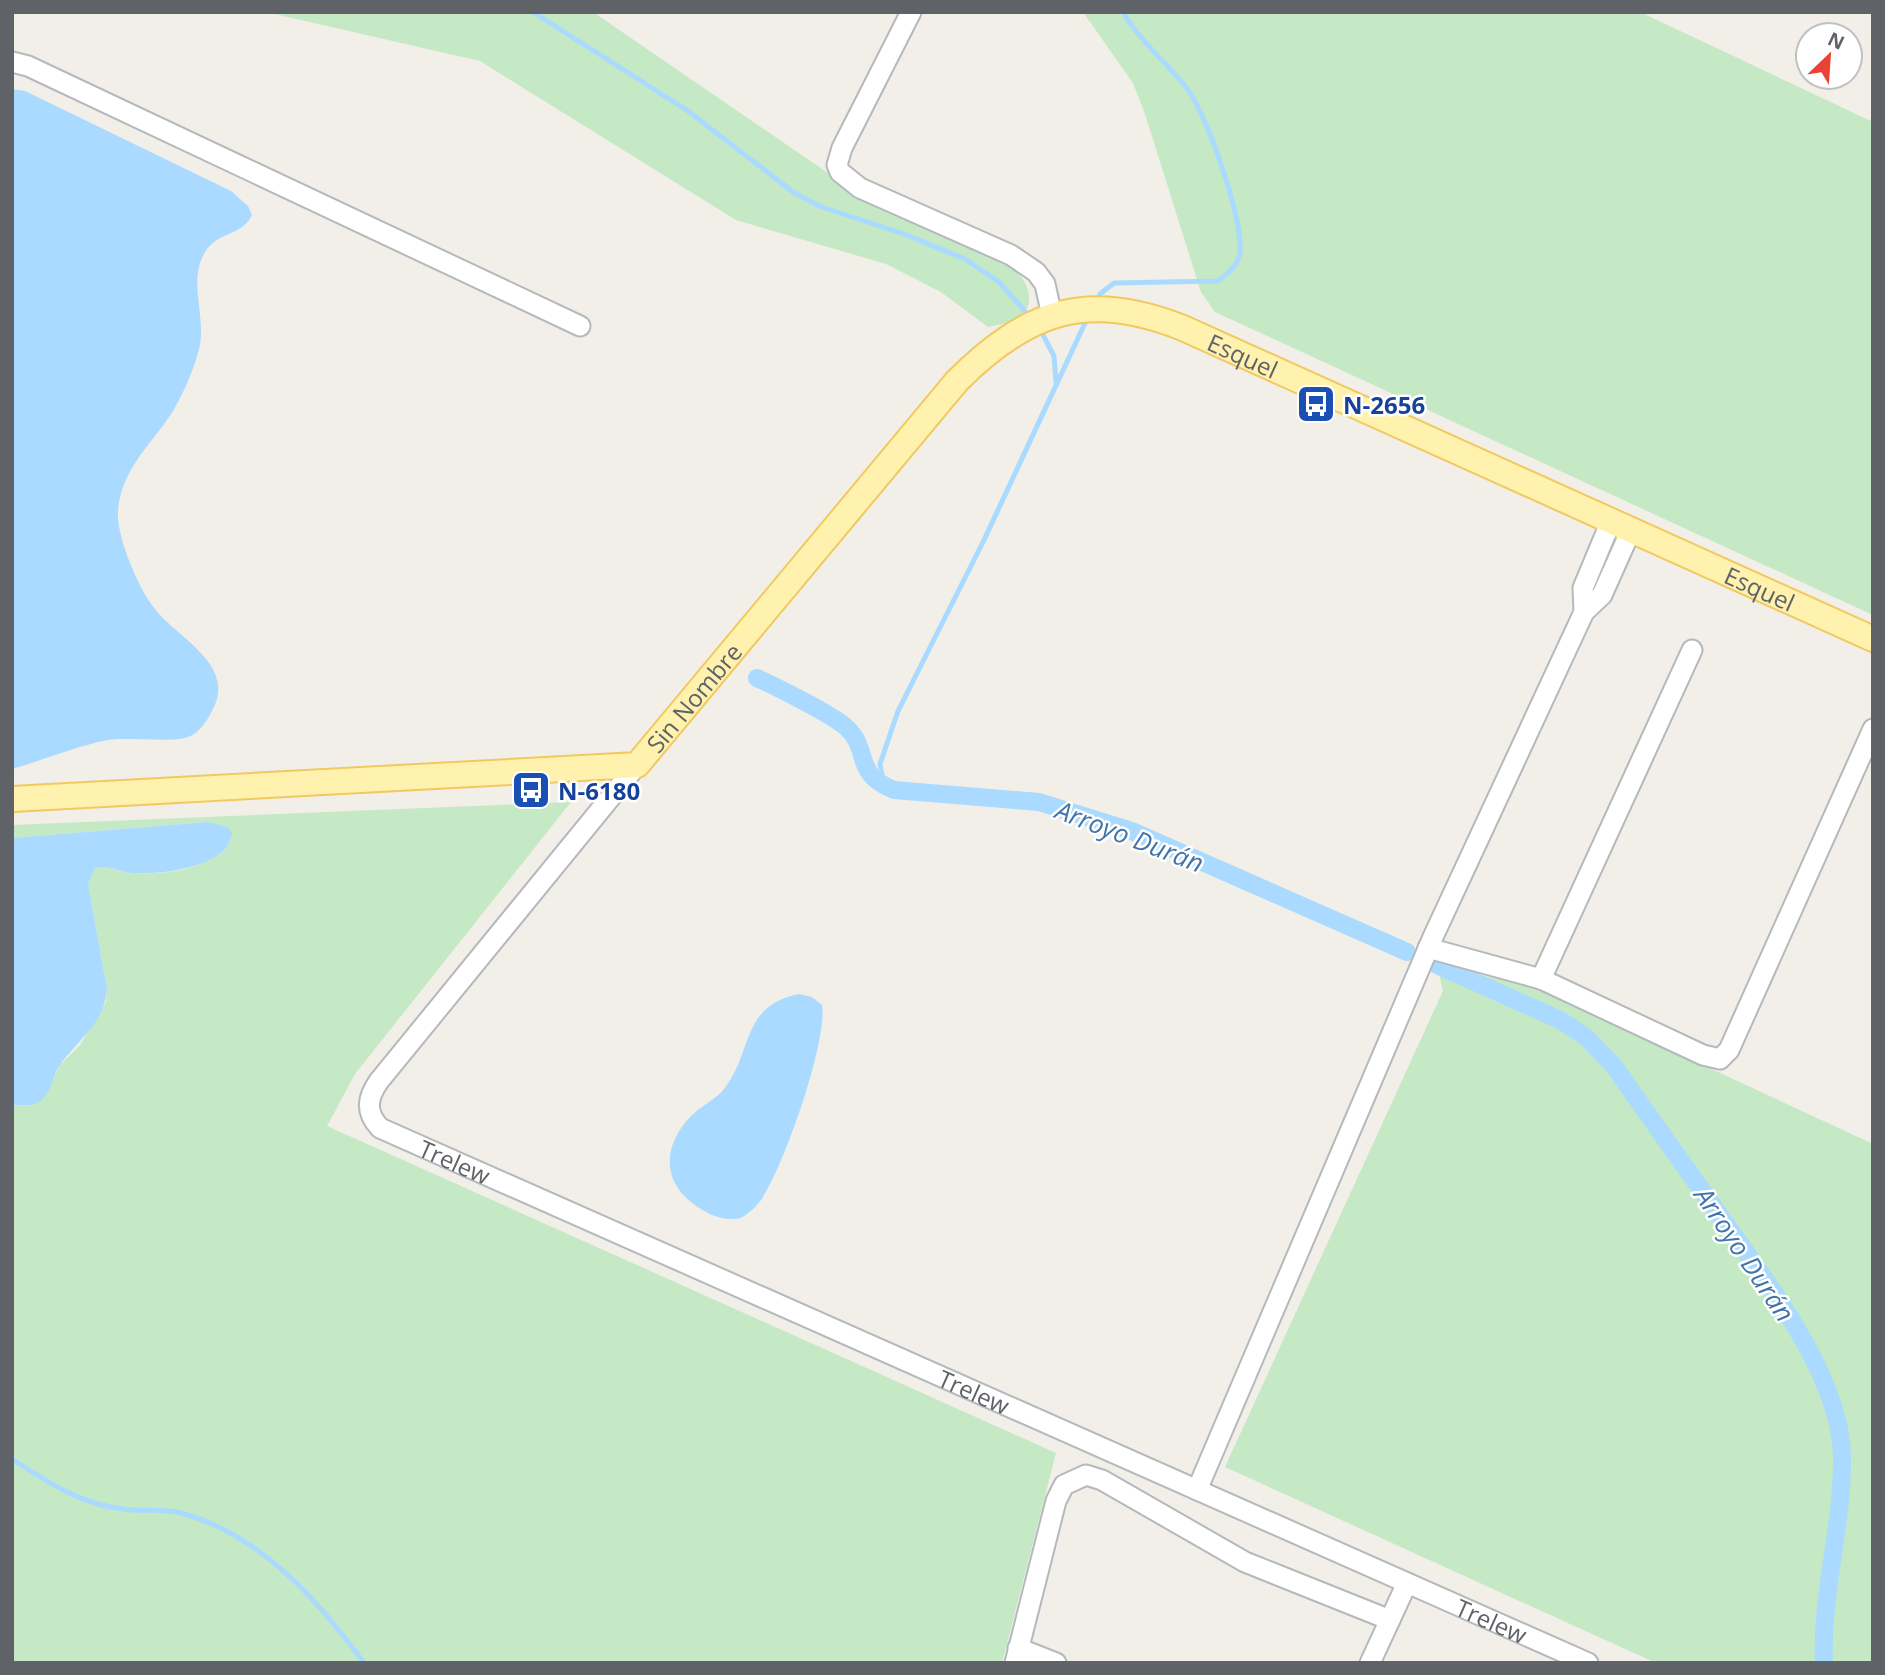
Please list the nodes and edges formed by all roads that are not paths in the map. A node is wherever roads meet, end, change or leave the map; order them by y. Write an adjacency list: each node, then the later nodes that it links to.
1 (911, 12): 3 (street)
2 (12, 62): 4 (street)
3 (1052, 316): 5 (main road, Esquel); 9 (main road, Sin Nombre)
4 (580, 326)
5 (1621, 526): 6 (main road, Esquel); 11 (street)
6 (1873, 639)
7 (1692, 650): 12 (street)
8 (1873, 729): 12 (street)
9 (637, 765): 10 (main road); 13 (street, Sin Nombre)
10 (12, 799)
11 (1428, 948): 12 (street); 14 (street)
12 (1541, 979)
13 (368, 1110): 14 (street, Trelew)
14 (1197, 1490): 15 (street, Trelew)
15 (1407, 1583): 16 (street); 20 (street, Trelew)
16 (1390, 1620): 17 (street); 19 (street)
17 (1016, 1655): 18 (street)
18 (1056, 1663)
19 (1370, 1663)
20 (1588, 1663)

